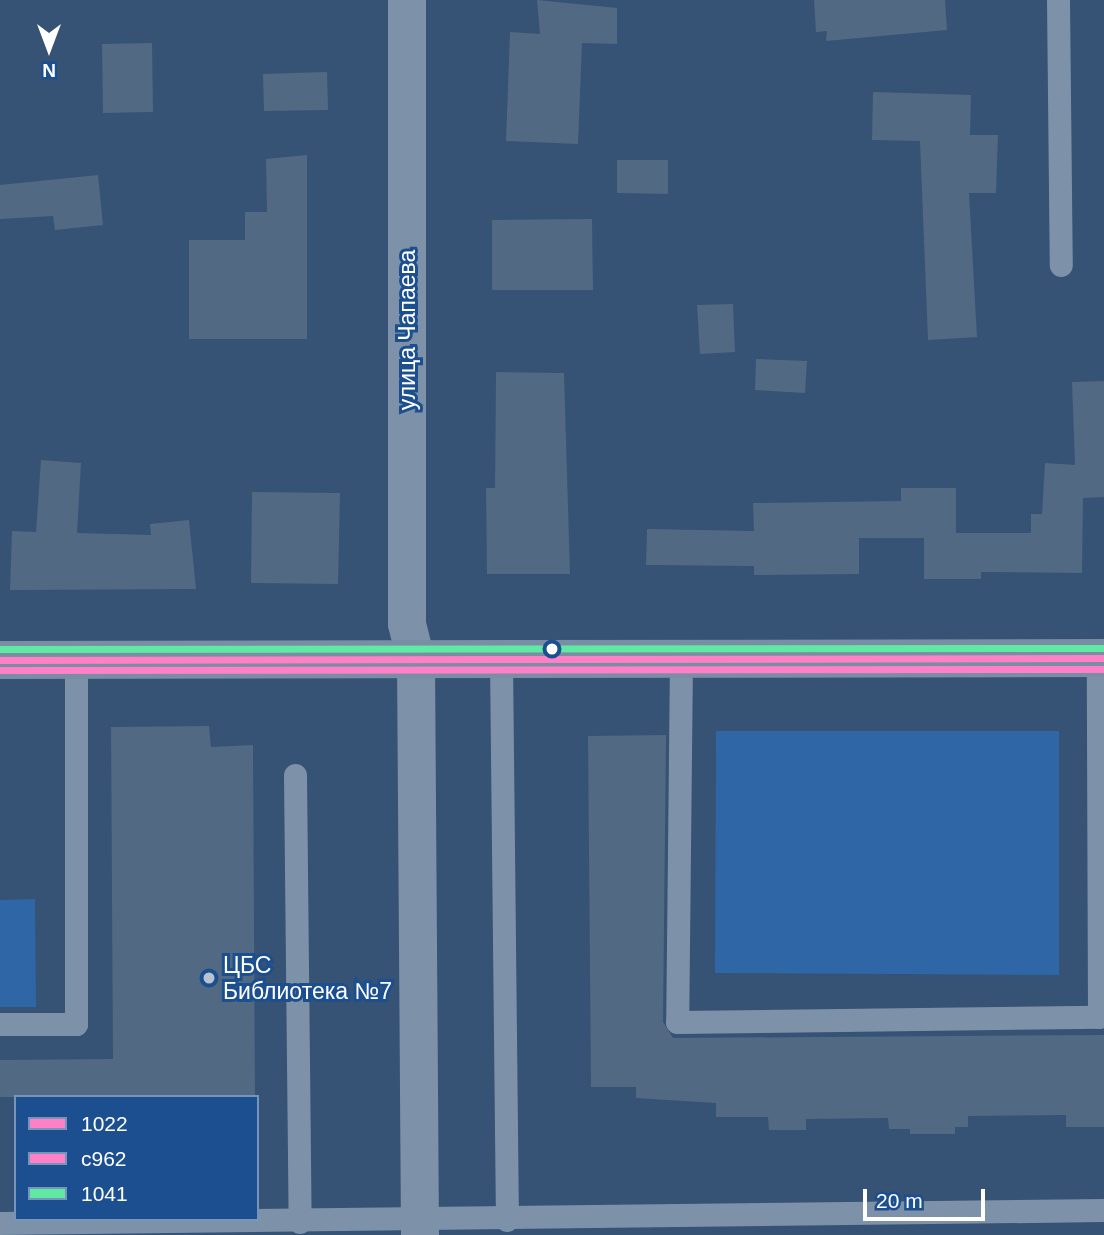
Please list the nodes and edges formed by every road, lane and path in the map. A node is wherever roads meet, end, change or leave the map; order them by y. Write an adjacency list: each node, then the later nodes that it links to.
1 (407, 0): 8 (street, улица Чапаева)
2 (1058, 0): 3 (lane)
3 (1061, 265)
4 (1101, 658): 5 (street); 5 (lane)
5 (681, 659): 9 (street)
6 (0, 660): 7 (street)
7 (76, 660): 8 (street); 11 (lane)
8 (416, 660): 9 (street); 16 (street, улица Чапаева)
9 (501, 660): 13 (lane)
10 (295, 775): 14 (lane)
11 (0, 1024)
12 (1104, 1210): 13 (lane)
13 (507, 1220): 16 (lane)
14 (300, 1222): 15 (lane); 16 (lane)
15 (0, 1223)
16 (419, 1228)

